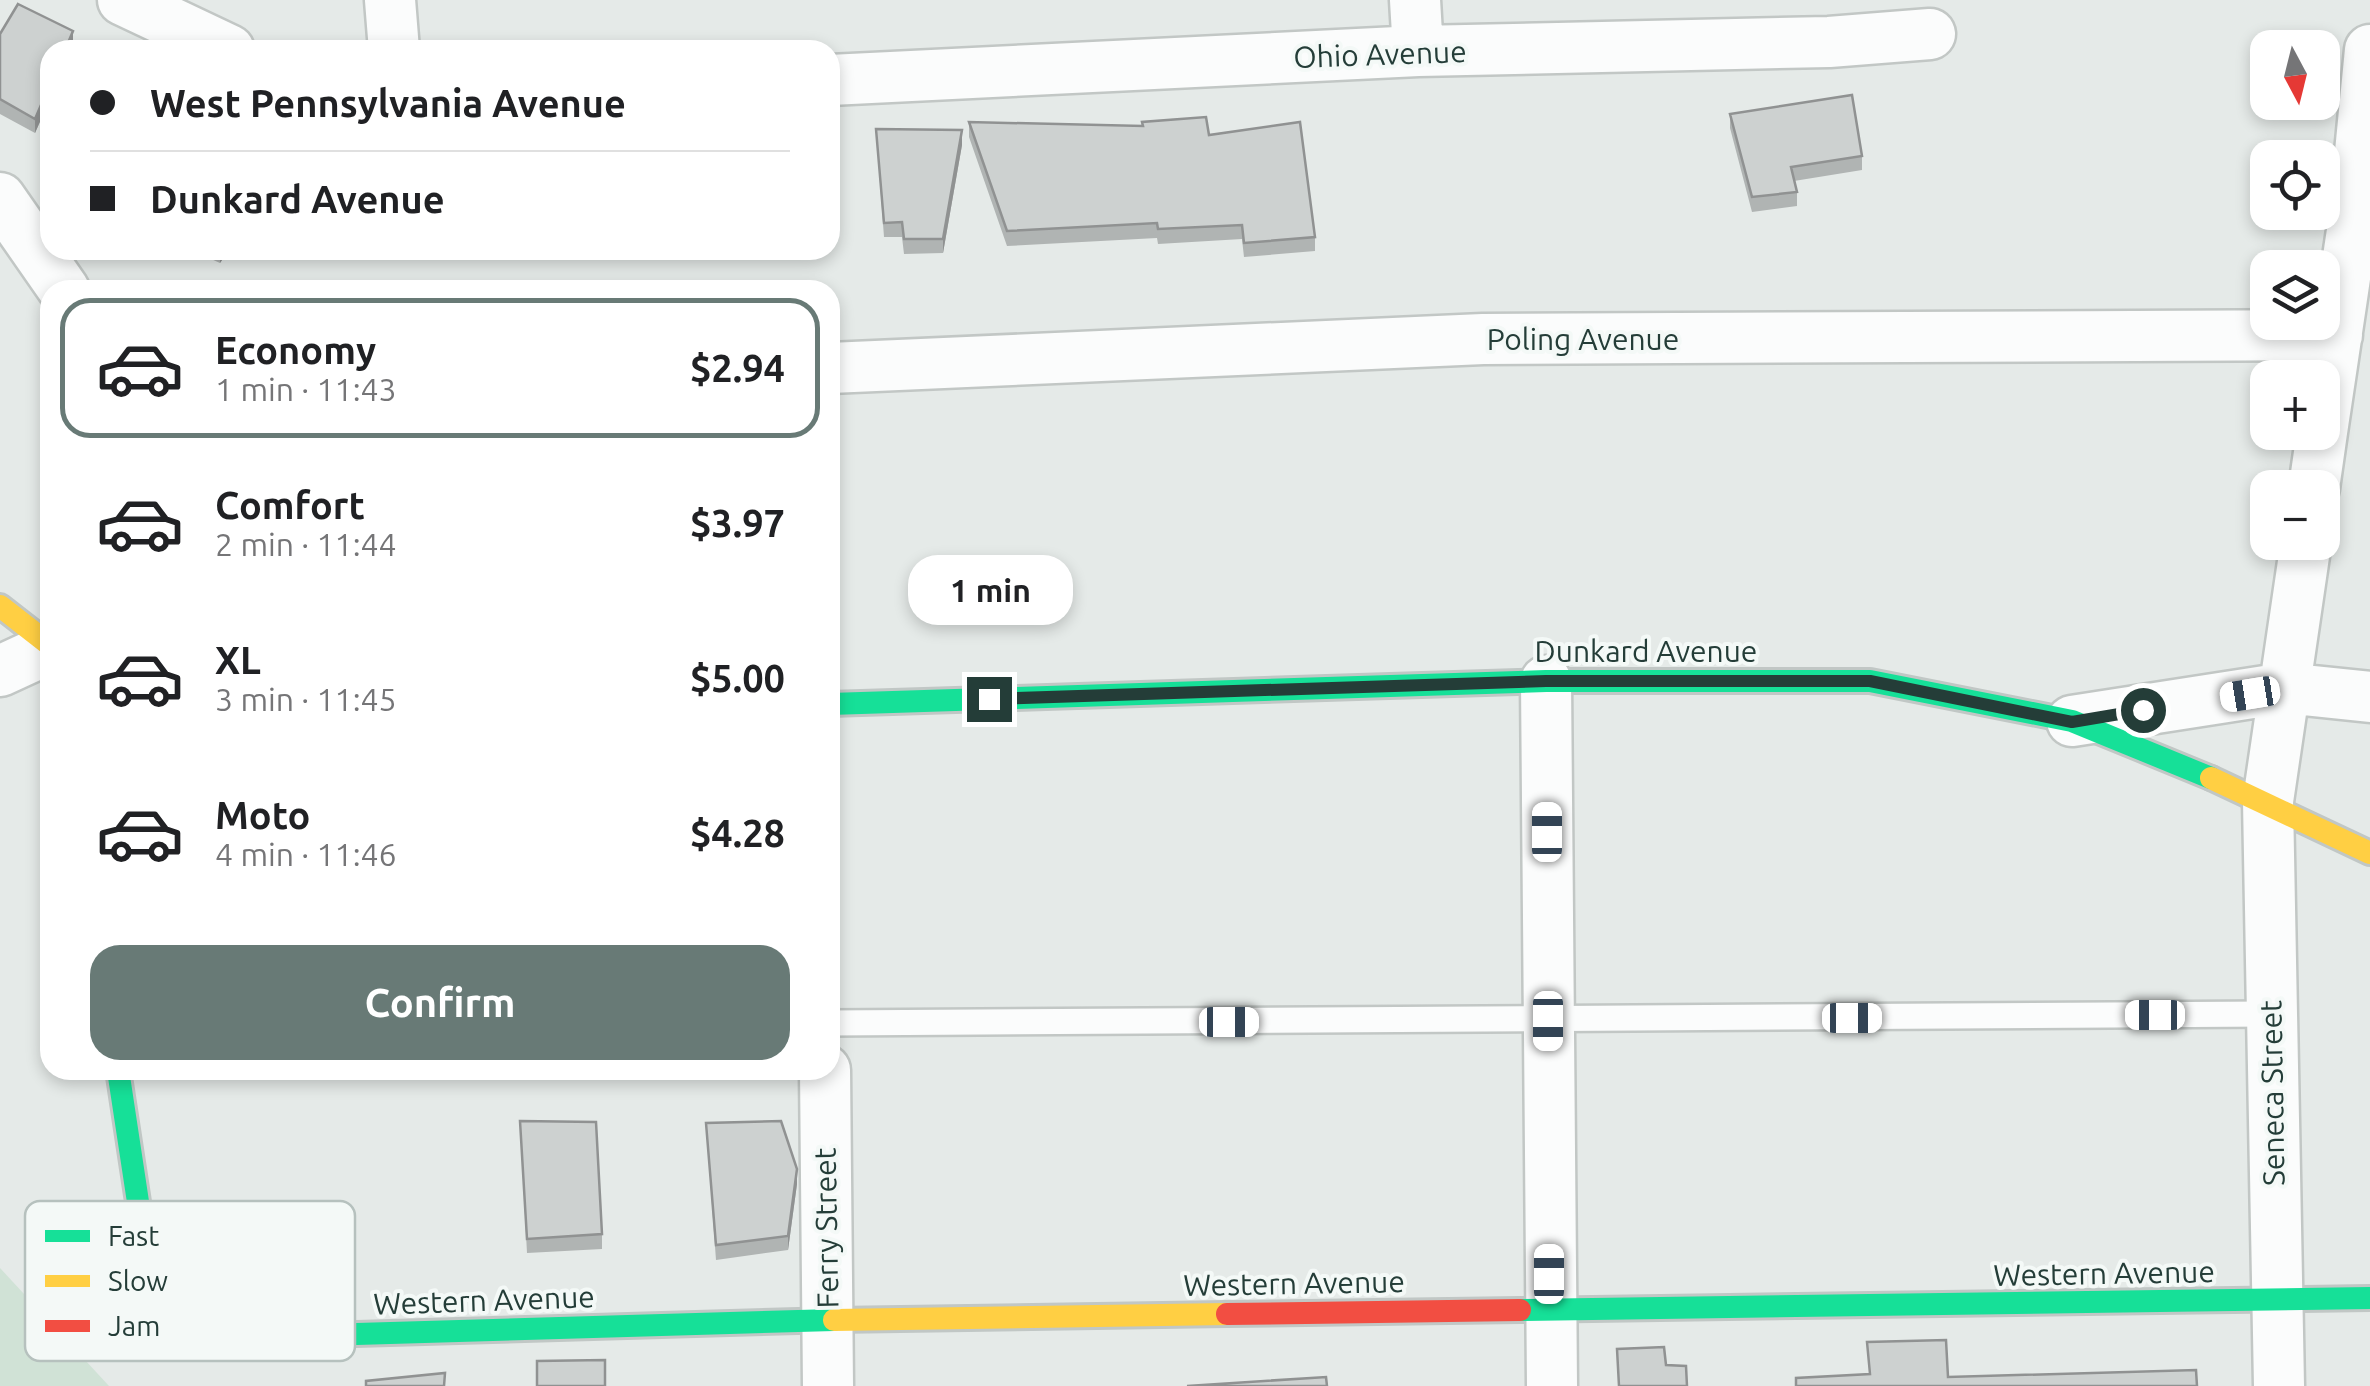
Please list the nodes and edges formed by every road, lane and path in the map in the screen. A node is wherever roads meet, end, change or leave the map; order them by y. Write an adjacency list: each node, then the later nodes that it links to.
1 (123, 0): 5 (street)
2 (390, 0): 6 (street)
3 (1415, 0): 8 (street)
4 (1930, 34): 8 (street, Ohio Avenue)
5 (208, 40)
6 (393, 40)
7 (2370, 50): 12 (street)
8 (1418, 51): 9 (street, Ohio Avenue)
9 (840, 80)
10 (0, 198): 11 (street)
11 (40, 256)
12 (2340, 309)
13 (2250, 335): 14 (street, Poling Avenue)
14 (840, 368)
15 (2303, 560): 21 (street, Seneca Street)
16 (0, 606): 17 (street)
17 (40, 639)
18 (40, 652): 19 (street)
19 (0, 670)
20 (1546, 681): 23 (street, Dunkard Avenue); 24 (street, Dunkard Avenue); 28 (street)
21 (2285, 688): 22 (street); 24 (street); 25 (street, Seneca Street)
22 (2370, 697)
23 (840, 704)
24 (2072, 722): 25 (street, Dunkard Avenue)
25 (2268, 801): 26 (street, Dunkard Avenue); 27 (street, Seneca Street)
26 (2370, 854)
27 (2269, 1014): 28 (lane); 34 (street, Seneca Street)
28 (1548, 1021): 29 (lane); 35 (street)
29 (840, 1023)
30 (120, 1080): 32 (street, Western Avenue)
31 (825, 1080): 36 (street, Ferry Street)
32 (138, 1201)
33 (2370, 1298): 34 (street, Western Avenue)
34 (2278, 1300): 35 (street, Western Avenue); 40 (street, Seneca Street)
35 (1550, 1310): 36 (street, Western Avenue); 39 (street)
36 (827, 1320): 37 (street, Western Avenue); 38 (street, Ferry Street)
37 (355, 1334)
38 (828, 1386)
39 (1552, 1386)
40 (2279, 1386)

